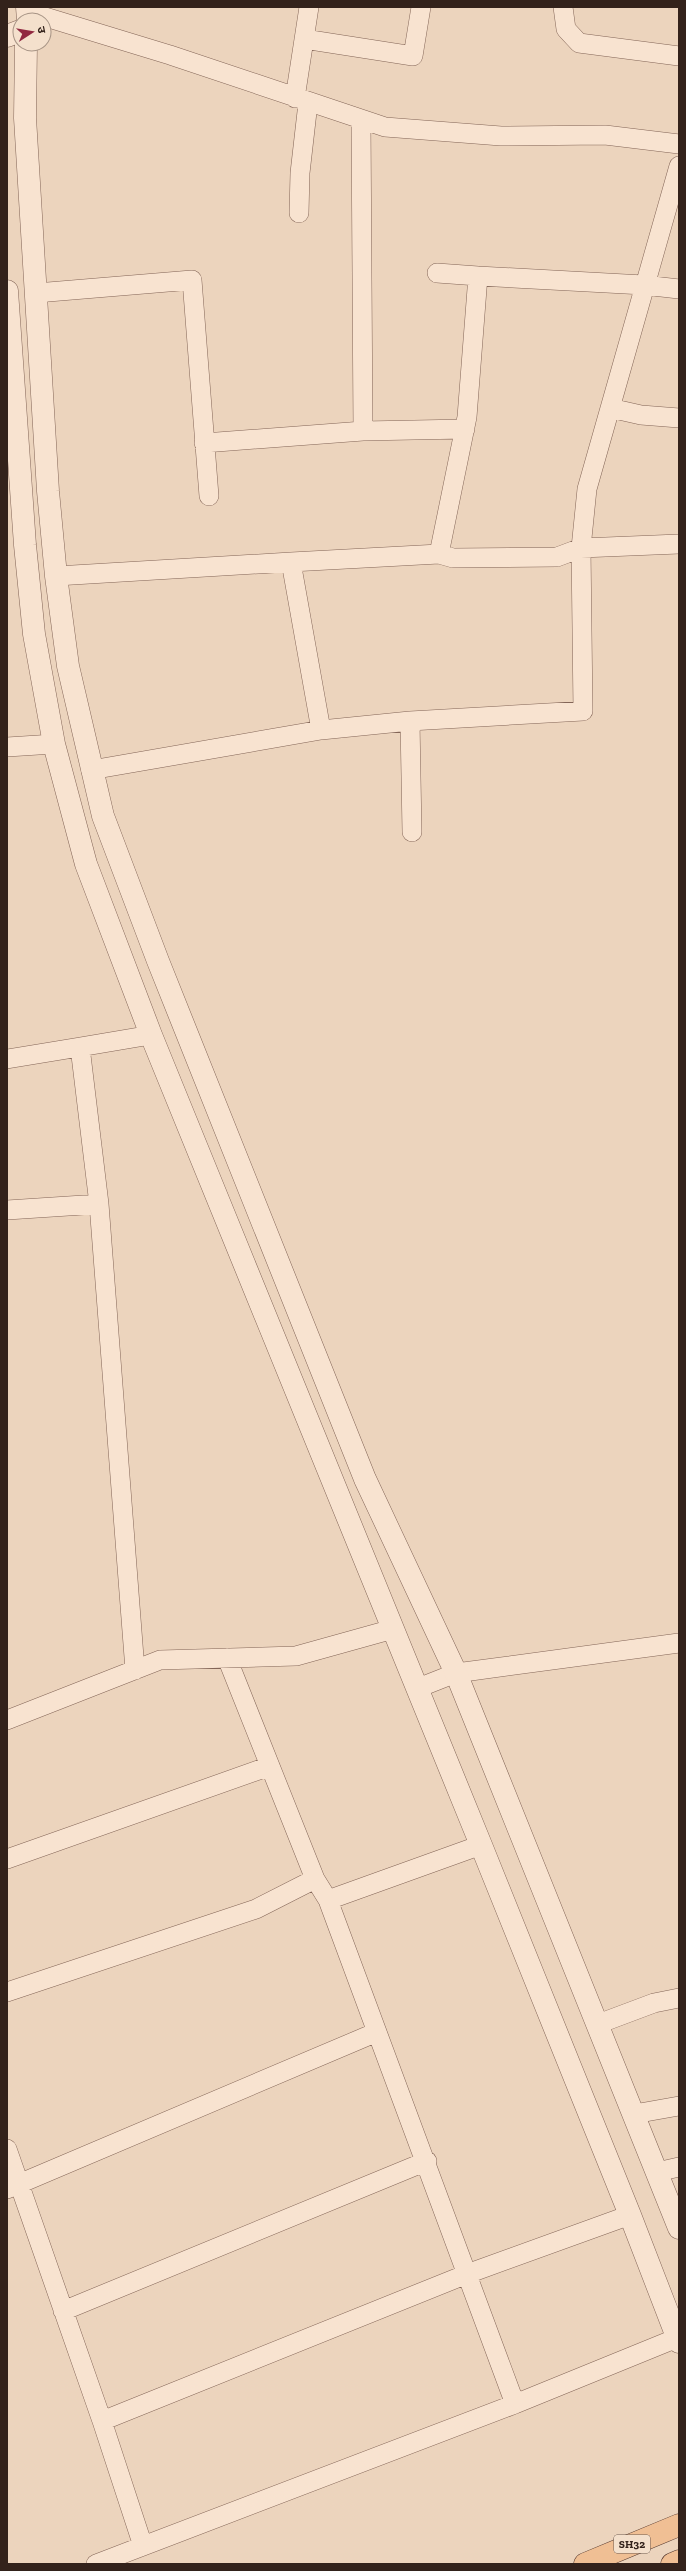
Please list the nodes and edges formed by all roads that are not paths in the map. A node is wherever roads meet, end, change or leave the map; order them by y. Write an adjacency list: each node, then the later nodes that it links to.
1 (309, 7): 5 (street)
2 (421, 7): 5 (street)
3 (563, 7): 7 (street)
4 (52, 23): 8 (street)
5 (304, 39): 8 (street)
6 (26, 52): 18 (street)
7 (679, 56)
8 (301, 100): 9 (street); 12 (street)
9 (361, 121): 10 (street); 22 (street)
10 (679, 144)
11 (679, 166): 15 (street)
12 (298, 213)
13 (437, 273): 14 (street)
14 (478, 276): 15 (street); 21 (street)
15 (644, 285): 16 (street); 19 (street)
16 (679, 289)
17 (7, 291): 32 (street)
18 (36, 293): 23 (street); 29 (street)
19 (610, 408): 20 (street); 26 (street)
20 (679, 418)
21 (465, 429): 22 (street); 27 (street)
22 (363, 431): 23 (street)
23 (204, 443): 24 (street)
24 (209, 496)
25 (679, 544): 26 (street)
26 (581, 548): 27 (street); 30 (street)
27 (439, 554): 28 (street)
28 (291, 562): 29 (street); 31 (street)
29 (56, 576): 34 (street)
30 (410, 722): 31 (street); 35 (street)
31 (321, 730): 34 (street)
32 (54, 744): 33 (street); 36 (street)
33 (7, 748)
34 (91, 770): 45 (street)
35 (412, 832)
36 (151, 1035): 37 (street); 41 (street)
37 (80, 1047): 38 (street); 39 (street)
38 (7, 1060)
39 (99, 1204): 40 (street); 44 (street)
40 (7, 1210)
41 (394, 1628): 43 (street); 46 (street)
42 (679, 1643): 45 (street)
43 (227, 1658): 44 (street); 48 (street)
44 (135, 1670): 47 (street)
45 (456, 1673): 46 (street); 55 (street)
46 (418, 1688): 49 (street)
47 (7, 1720)
48 (270, 1766): 50 (street); 51 (street)
49 (481, 1845): 52 (street); 64 (street)
50 (7, 1859)
51 (315, 1879): 52 (street); 53 (street)
52 (328, 1900): 56 (street)
53 (7, 1992)
54 (679, 1998): 55 (street)
55 (598, 2024): 58 (street)
56 (377, 2032): 60 (street); 63 (street)
57 (679, 2106): 58 (street)
58 (634, 2114): 62 (street)
59 (8, 2152): 63 (street)
60 (427, 2161): 66 (street); 67 (street)
61 (679, 2167): 62 (street)
62 (657, 2172): 65 (street)
63 (12, 2186): 67 (street)
64 (630, 2214): 66 (street); 68 (street)
65 (679, 2228)
66 (467, 2274): 69 (street); 70 (street)
67 (63, 2311): 70 (street)
68 (678, 2340): 69 (street)
69 (515, 2404): 72 (street)
70 (102, 2421): 72 (street)
71 (679, 2524): 75 (main road, SH32)
72 (143, 2546): 74 (street)
73 (679, 2561): 76 (main road)
74 (96, 2564)
75 (585, 2564)
76 (672, 2564)

